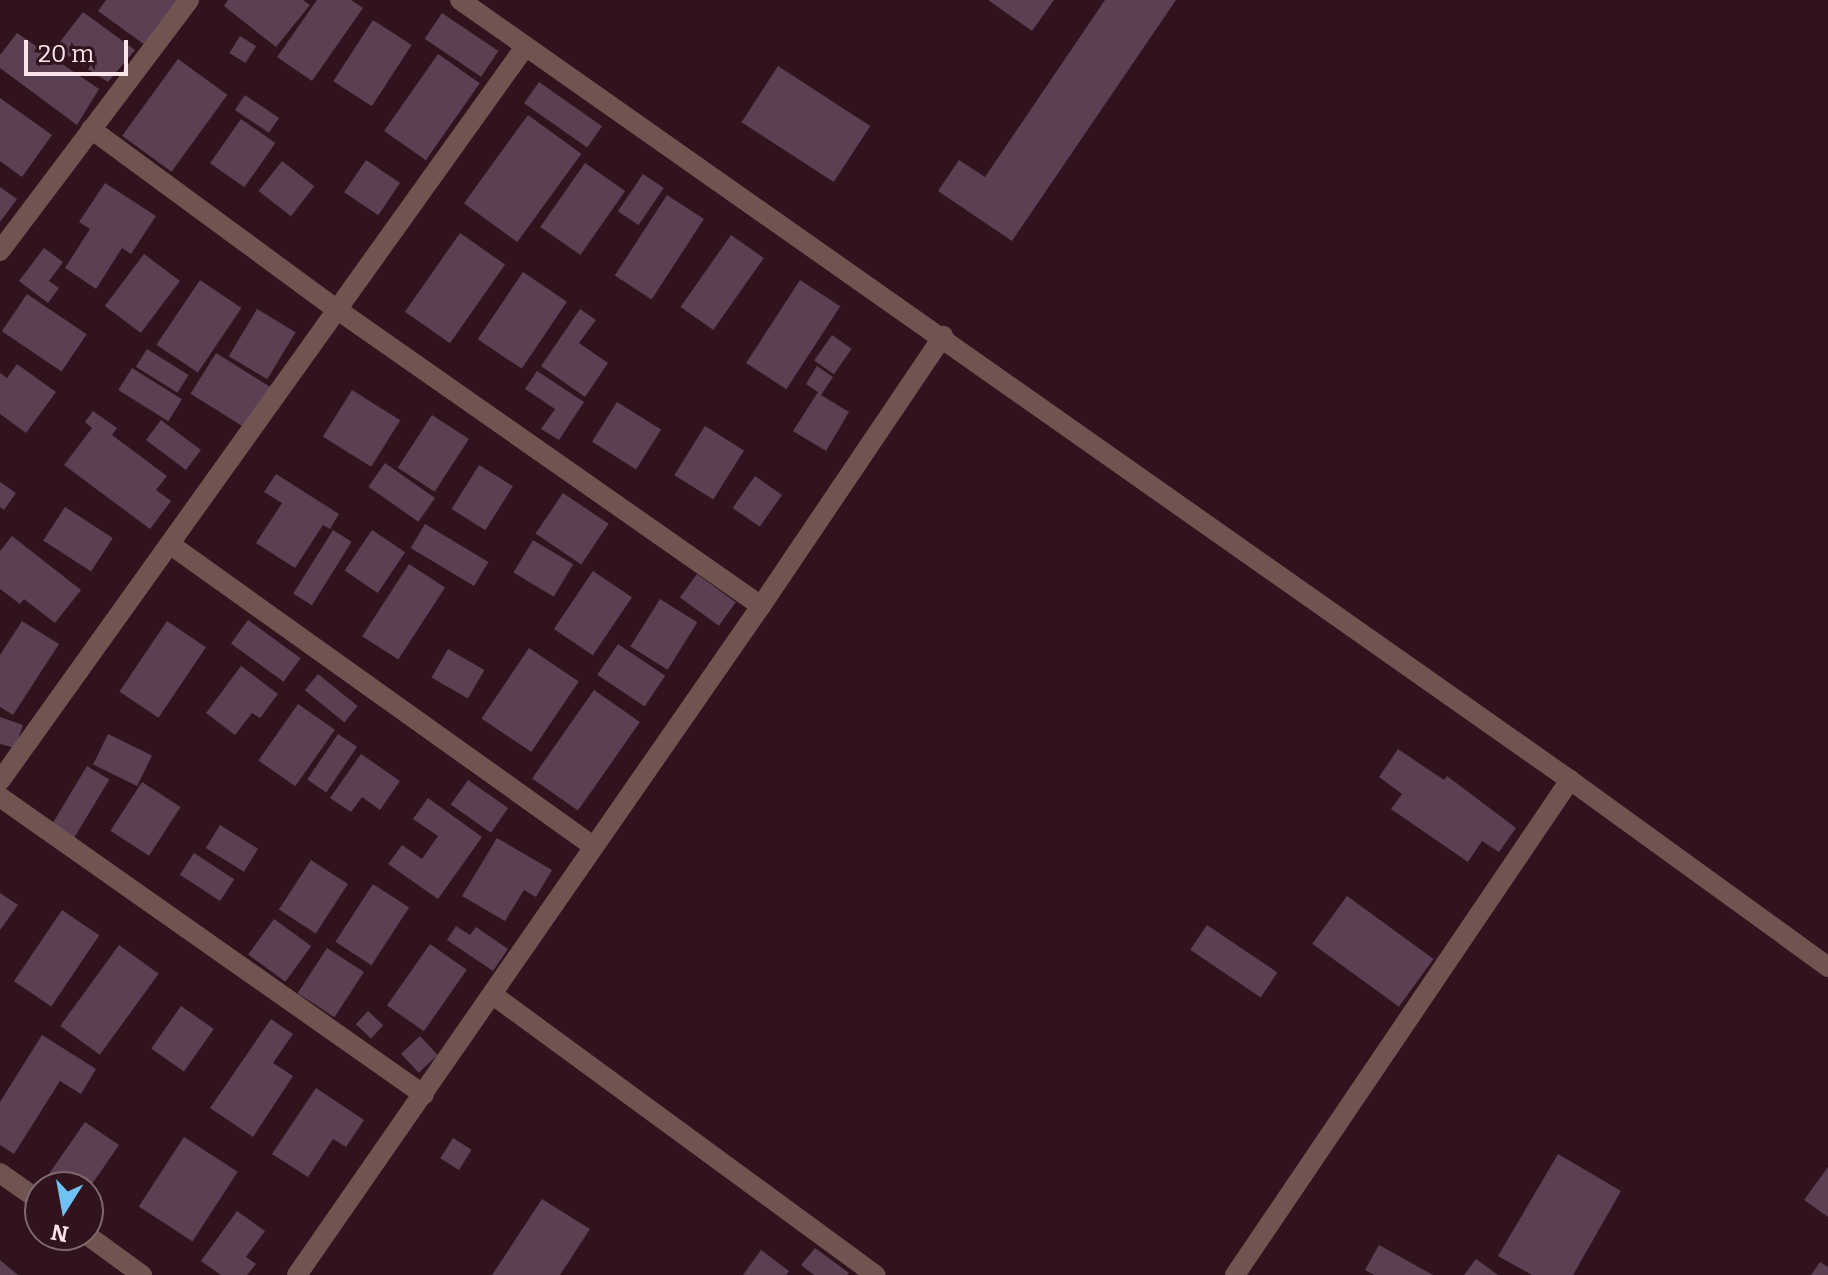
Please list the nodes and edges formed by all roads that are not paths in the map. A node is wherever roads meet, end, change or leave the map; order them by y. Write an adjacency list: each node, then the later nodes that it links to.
1 (189, 0): 4 (street)
2 (460, 0): 3 (street)
3 (525, 47): 6 (street); 7 (street)
4 (91, 129): 5 (street); 6 (street)
5 (0, 251)
6 (335, 308): 8 (street); 9 (street)
7 (943, 336): 9 (street); 11 (street)
8 (171, 545): 10 (street); 14 (street)
9 (761, 606): 14 (street)
10 (6, 759): 12 (street)
11 (1570, 780): 15 (street); 24 (street)
12 (0, 781)
13 (0, 797): 17 (street)
14 (593, 846): 16 (street)
15 (1828, 967)
16 (493, 995): 17 (street); 23 (street)
17 (424, 1095): 22 (street)
18 (0, 1173): 19 (street)
19 (24, 1190)
20 (104, 1247): 21 (street)
21 (142, 1275)
22 (297, 1275)
23 (875, 1275)
24 (1235, 1275)

